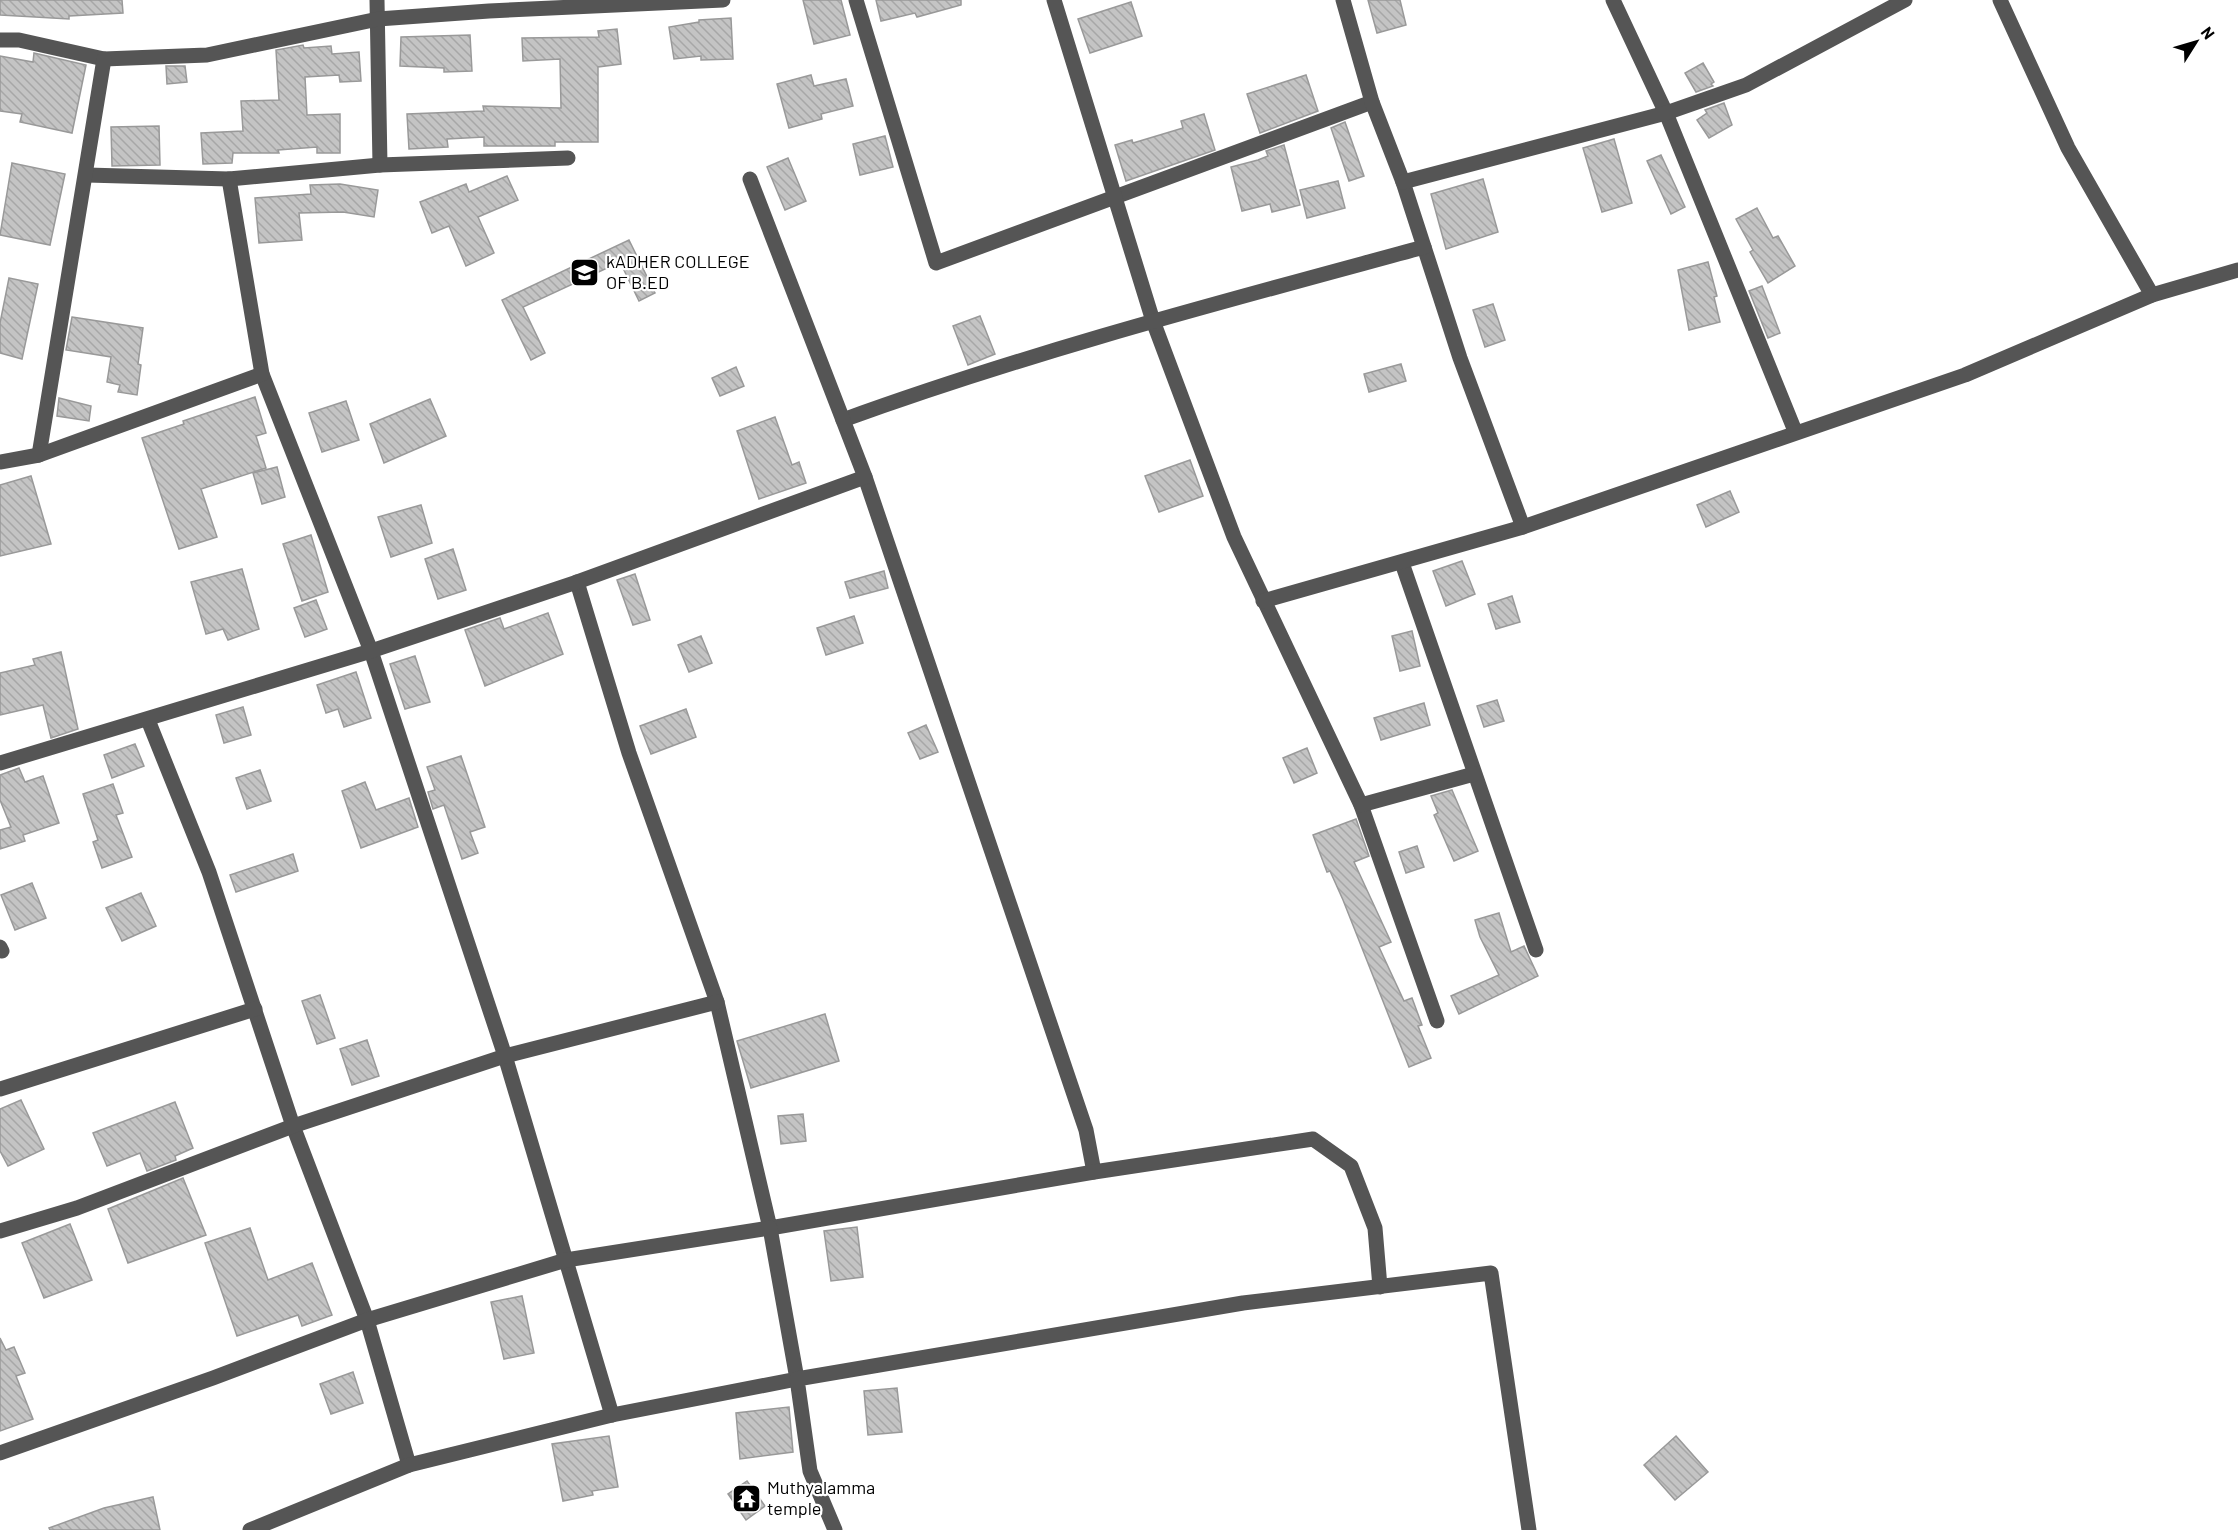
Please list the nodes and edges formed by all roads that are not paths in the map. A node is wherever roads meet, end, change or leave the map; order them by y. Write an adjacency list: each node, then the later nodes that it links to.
1 (377, 0): 11 (street)
2 (723, 0): 9 (street)
3 (856, 0): 22 (street)
4 (1054, 0): 22 (street)
5 (1343, 0): 14 (street)
6 (1613, 0): 15 (street)
7 (1905, 0): 15 (street)
8 (2000, 0): 25 (street)
9 (659, 1): 10 (street)
10 (489, 5): 11 (street)
11 (378, 19): 13 (street); 17 (street)
12 (0, 40): 13 (street)
13 (105, 59): 18 (street)
14 (1372, 102): 21 (street); 22 (street)
15 (1666, 113): 21 (street); 29 (street)
16 (568, 158): 17 (street)
17 (380, 165): 19 (street)
18 (87, 175): 19 (street); 30 (street)
19 (230, 179): 27 (street)
20 (750, 179): 28 (street)
21 (1403, 182): 23 (street)
22 (1115, 196): 26 (street)
23 (1424, 248): 26 (street); 33 (street)
24 (2238, 270): 25 (street)
25 (2152, 295): 29 (street)
26 (1153, 321): 28 (street); 36 (street)
27 (262, 374): 30 (street); 37 (street)
28 (843, 420): 32 (street)
29 (1795, 432): 33 (street)
30 (39, 455): 31 (street)
31 (0, 462)
32 (865, 477): 35 (street); 49 (street)
33 (1523, 527): 34 (street)
34 (1402, 563): 36 (street); 40 (street)
35 (577, 582): 37 (street); 43 (street)
36 (1263, 601): 41 (street)
37 (371, 651): 38 (street); 46 (street)
38 (148, 720): 39 (street); 44 (street)
39 (0, 763)
40 (1474, 774): 41 (street); 42 (street)
41 (1361, 805): 45 (street)
42 (1536, 950)
43 (717, 1002): 46 (street); 50 (street)
44 (255, 1009): 47 (street); 48 (street)
45 (1437, 1021)
46 (505, 1056): 48 (street); 52 (street)
47 (0, 1089)
48 (292, 1125): 51 (street); 54 (street)
49 (1094, 1172): 50 (street); 53 (street)
50 (770, 1228): 52 (street); 55 (street)
51 (0, 1231)
52 (566, 1260): 54 (street); 56 (street)
53 (1380, 1287): 55 (street); 61 (street)
54 (367, 1320): 57 (street); 58 (street)
55 (797, 1379): 56 (street); 60 (street)
56 (612, 1415): 58 (street)
57 (0, 1453)
58 (409, 1465): 59 (street)
59 (250, 1530)
60 (835, 1530)
61 (1529, 1530)

